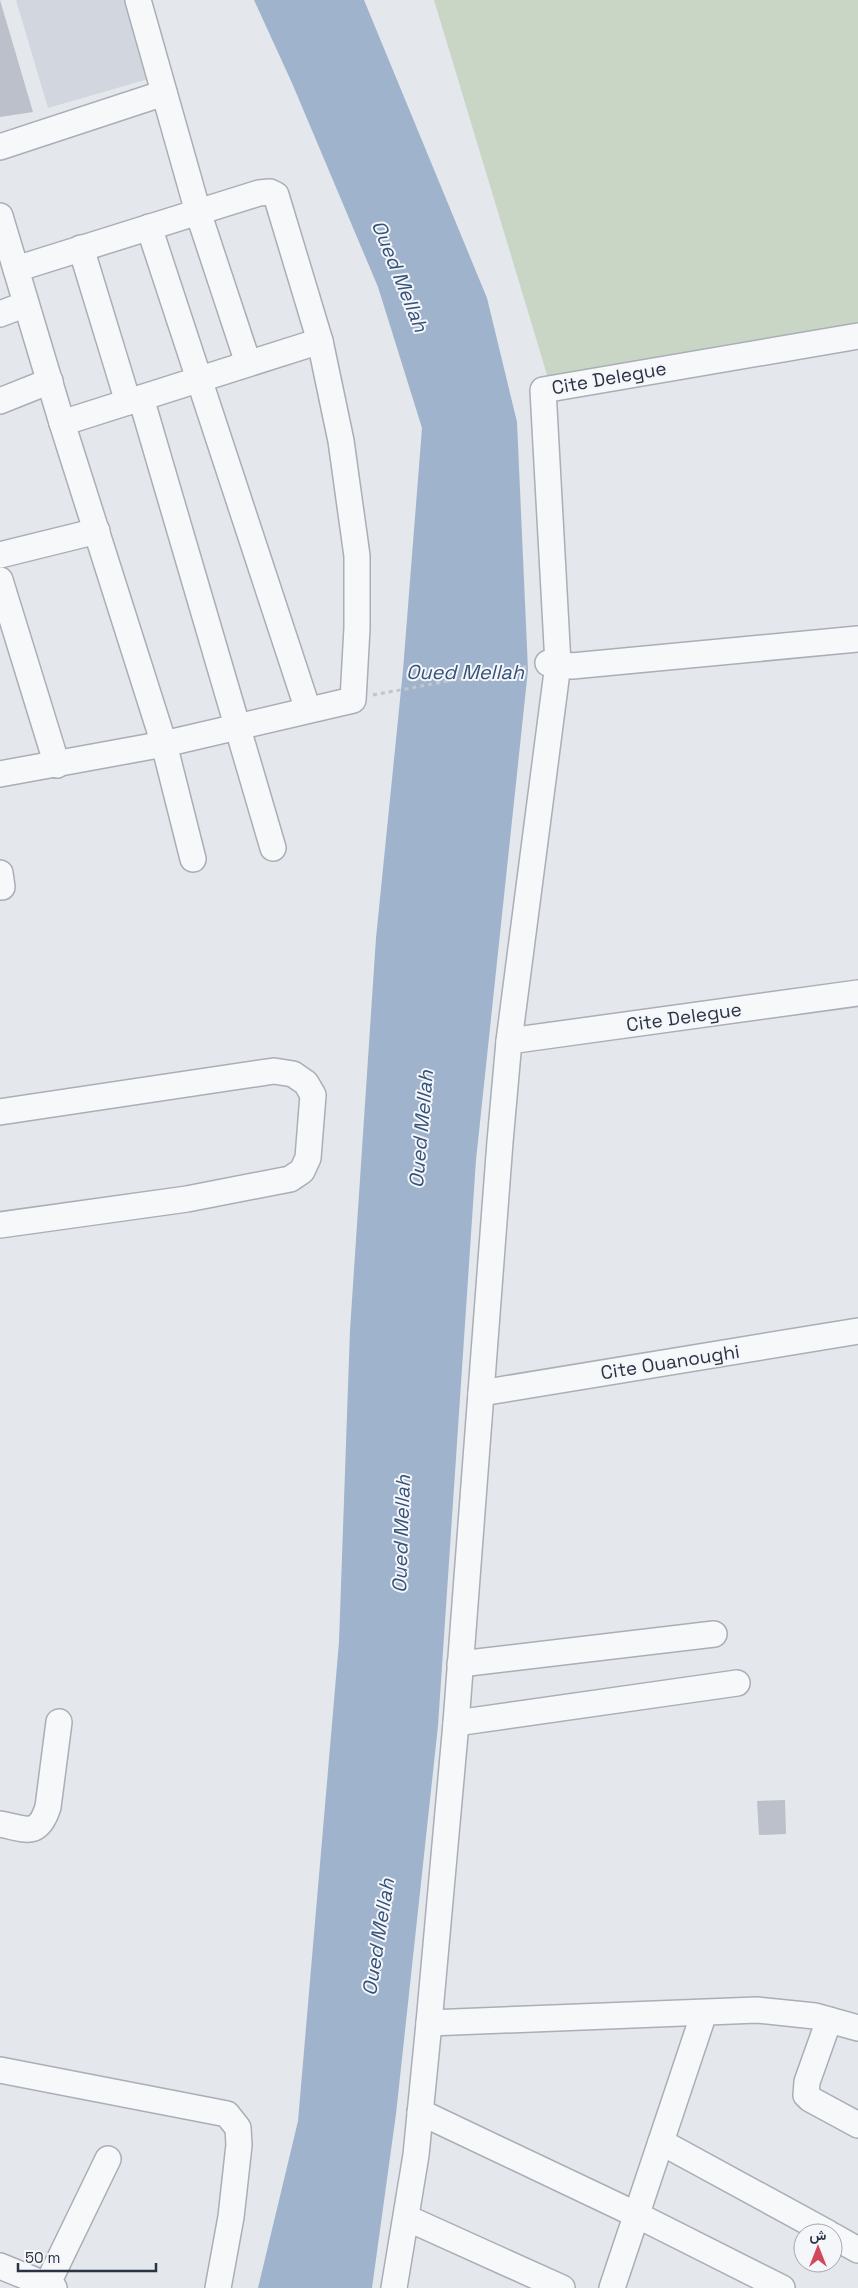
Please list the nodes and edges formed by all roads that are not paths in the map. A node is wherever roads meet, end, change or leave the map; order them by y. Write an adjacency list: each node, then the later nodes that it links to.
1 (138, 0): 2 (street)
2 (164, 93): 3 (street); 4 (street)
3 (0, 147)
4 (198, 212): 6 (street); 12 (street); 13 (street)
5 (0, 216): 8 (street)
6 (149, 227): 7 (street); 14 (street)
7 (81, 248): 8 (street); 16 (street)
8 (16, 269): 9 (street)
9 (26, 304): 10 (street); 15 (street)
10 (0, 314)
11 (858, 336): 23 (street, Cite Delegue)
12 (320, 341): 13 (street); 24 (street)
13 (248, 363): 14 (street)
14 (199, 379): 16 (street); 24 (street)
15 (50, 381): 17 (street); 18 (street)
16 (135, 400): 18 (street); 25 (street)
17 (0, 401)
18 (62, 423): 19 (street)
19 (97, 531): 20 (street); 26 (street)
20 (0, 555)
21 (0, 580): 27 (street)
22 (858, 639): 23 (street)
23 (553, 664): 32 (street)
24 (308, 710): 25 (street)
25 (239, 728): 26 (street); 29 (street)
26 (164, 744): 27 (street); 30 (street)
27 (57, 765): 28 (street)
28 (0, 774)
29 (272, 848)
30 (193, 859)
31 (858, 993): 32 (street, Cite Delegue)
32 (509, 1041): 36 (street)
33 (0, 1112): 34 (street)
34 (0, 1224)
35 (858, 1331): 36 (street, Cite Ouanoughi)
36 (481, 1393): 38 (street)
37 (714, 1634): 38 (street)
38 (460, 1664): 41 (street)
39 (737, 1683): 41 (street)
40 (59, 1722): 42 (street)
41 (456, 1723): 45 (street)
42 (0, 1824)
43 (704, 2013): 44 (street); 45 (street); 50 (street)
44 (829, 2020): 46 (street); 49 (street)
45 (429, 2023): 48 (street)
46 (858, 2028)
47 (0, 2070): 59 (street)
48 (420, 2112): 52 (street); 53 (street)
49 (858, 2125)
50 (661, 2142): 52 (street); 54 (street)
51 (108, 2159): 58 (street)
52 (637, 2215): 62 (street); 63 (street)
53 (407, 2218): 60 (street); 61 (street)
54 (810, 2223)
55 (843, 2242): 56 (street)
56 (858, 2250)
57 (0, 2266): 58 (street)
58 (51, 2287)
59 (218, 2288)
60 (394, 2288)
61 (562, 2288)
62 (612, 2288)
63 (782, 2288)

